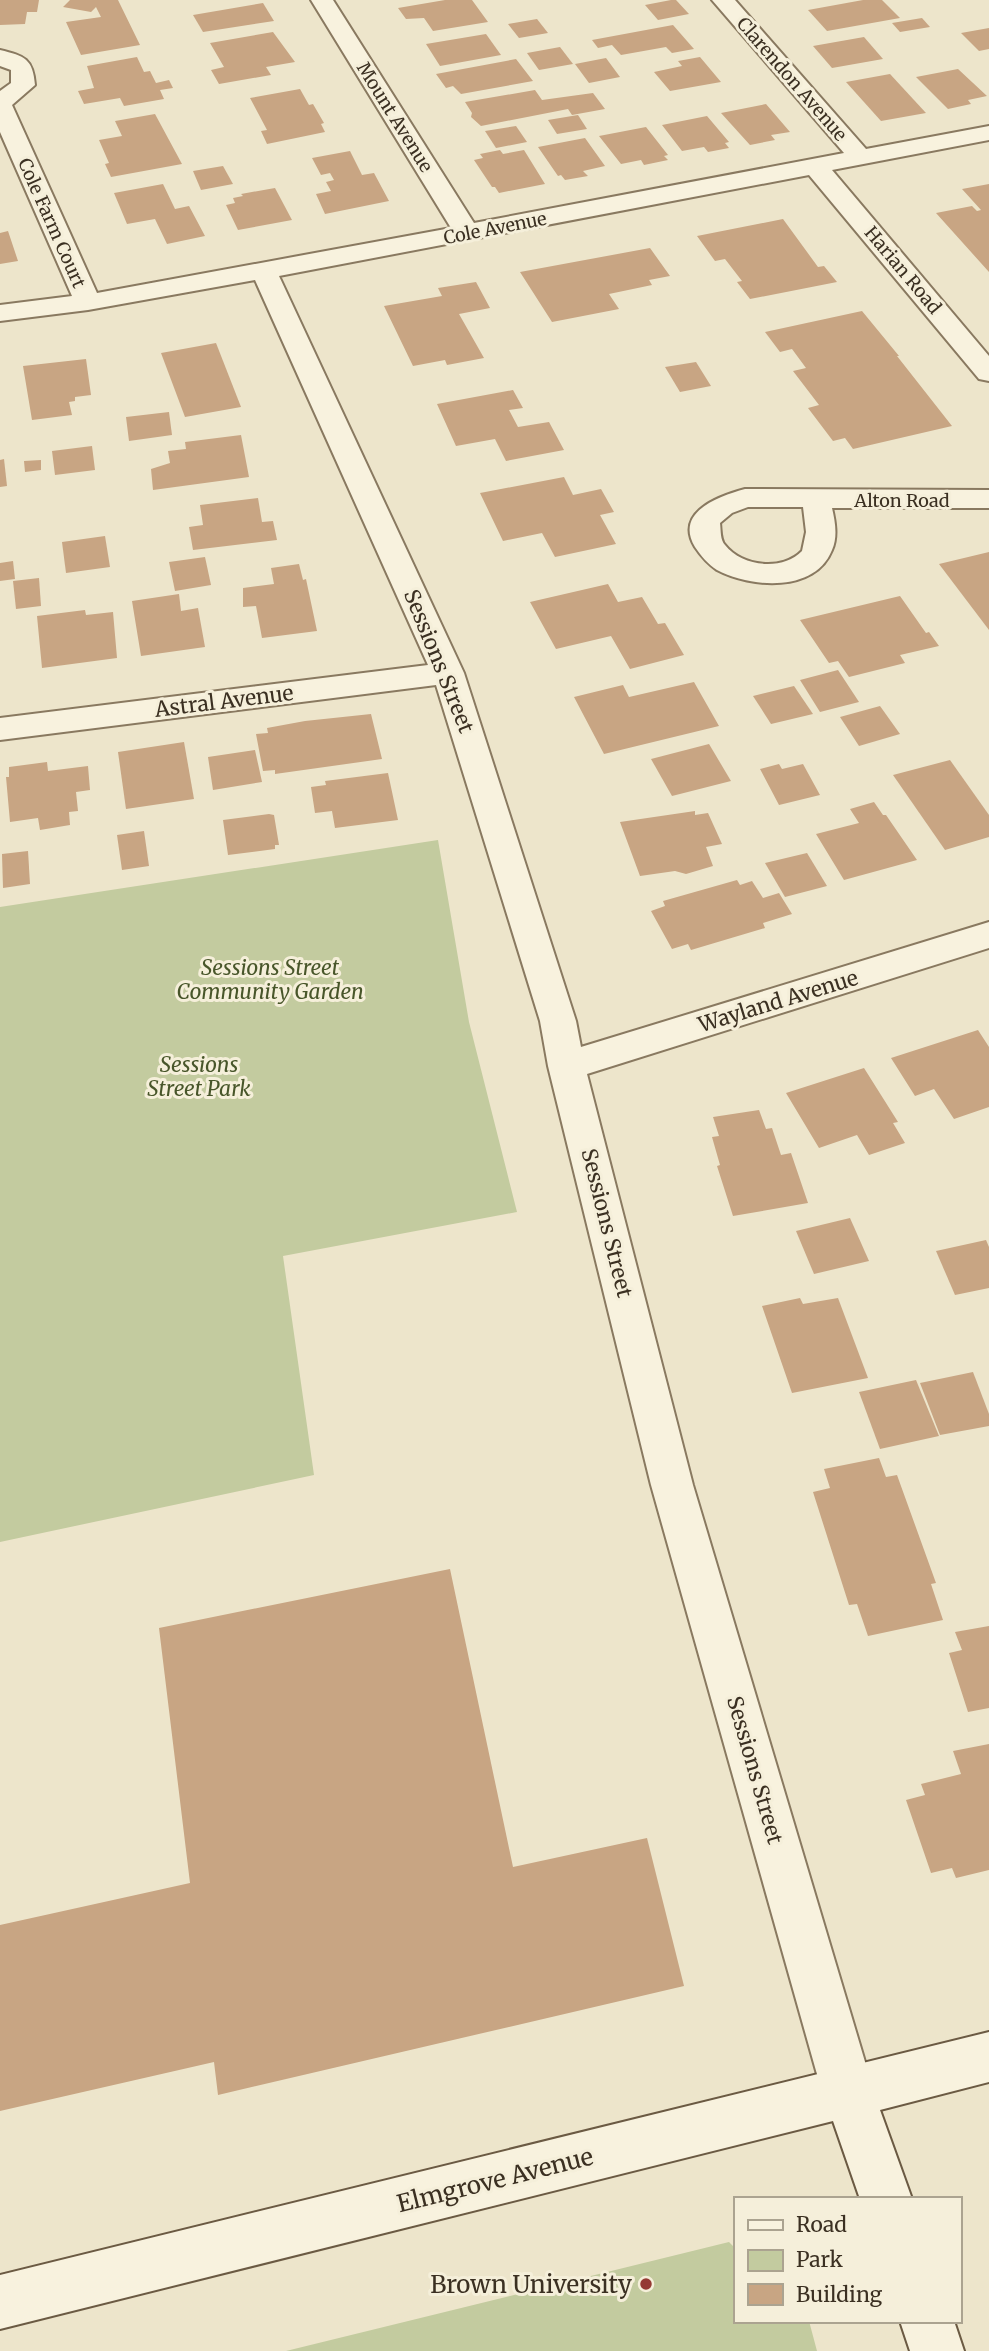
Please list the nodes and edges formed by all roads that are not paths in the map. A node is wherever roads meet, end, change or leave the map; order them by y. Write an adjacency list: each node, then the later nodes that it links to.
1 (321, 0): 8 (street, Mount Avenue)
2 (723, 0): 6 (street, Clarendon Avenue)
3 (0, 57): 4 (street, Cole Farm Court)
4 (0, 103): 10 (street, Cole Farm Court)
5 (989, 133): 6 (street, Cole Avenue)
6 (860, 157): 7 (street, Cole Avenue)
7 (816, 167): 8 (street, Cole Avenue); 12 (street, Harian Road)
8 (468, 234): 9 (street, Cole Avenue)
9 (264, 271): 10 (street, Cole Avenue); 15 (street, Sessions Street)
10 (88, 302): 11 (street, Cole Avenue)
11 (0, 313)
12 (989, 373)
13 (989, 499): 14 (street, Alton Road)
14 (816, 500)
15 (448, 673): 16 (street, Astral Avenue); 18 (street, Sessions Street)
16 (0, 729)
17 (989, 935): 18 (street, Wayland Avenue)
18 (566, 1066): 20 (street, Sessions Street)
19 (989, 2057): 20 (street, Elmgrove Avenue)
20 (848, 2092): 21 (street, Sessions Street); 22 (street, Elmgrove Avenue)
21 (885, 2197)
22 (0, 2302)
23 (928, 2323): 24 (street)
24 (937, 2351)

